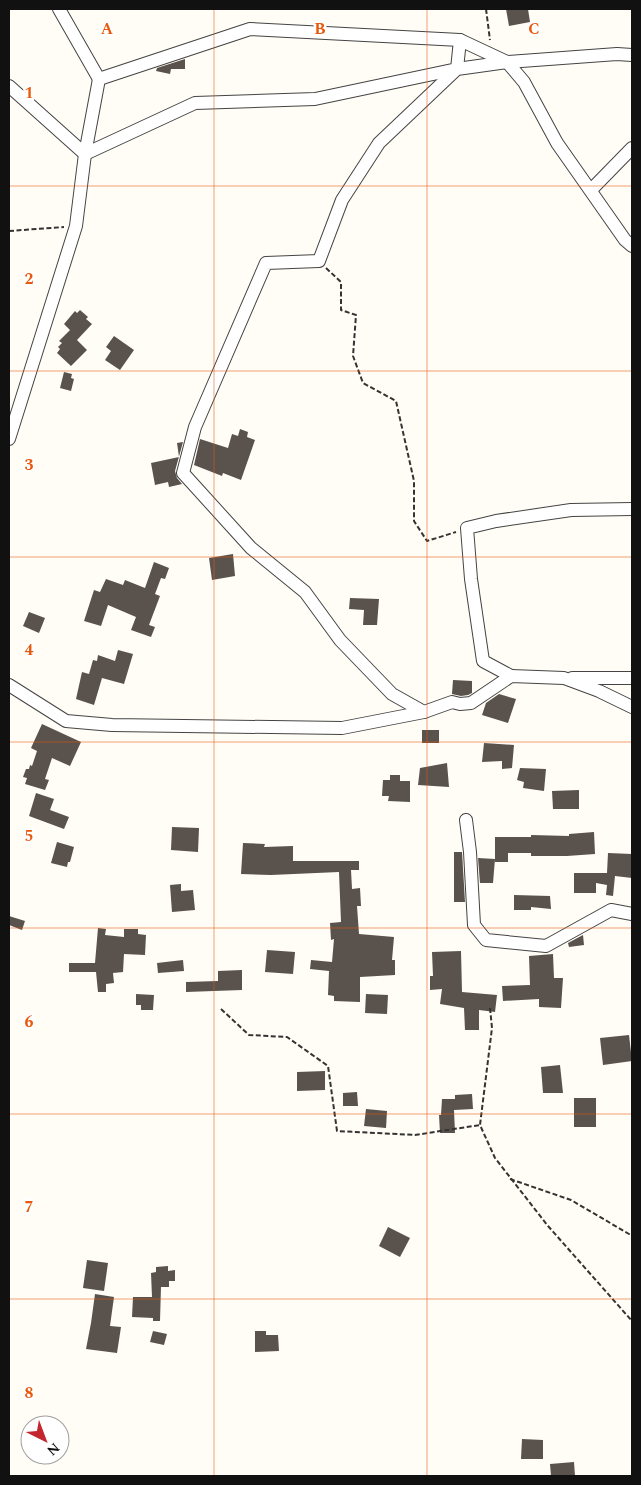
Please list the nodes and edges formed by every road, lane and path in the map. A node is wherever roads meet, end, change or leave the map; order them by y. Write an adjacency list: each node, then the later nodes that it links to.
1 (59, 9): 8 (street)
2 (486, 9): 4 (path)
3 (460, 40): 4 (street); 7 (street); 8 (street)
4 (492, 55): 6 (street)
5 (632, 55): 6 (street)
6 (507, 62): 7 (street); 12 (street)
7 (457, 69): 11 (street); 16 (street)
8 (99, 79): 11 (street)
9 (9, 86): 11 (street)
10 (632, 148): 12 (street)
11 (85, 154): 13 (street)
12 (591, 190): 15 (street)
13 (76, 226): 14 (path); 17 (street)
14 (9, 231)
15 (632, 246)
16 (319, 262): 19 (path); 25 (street)
17 (9, 439)
18 (632, 509): 19 (street)
19 (467, 528): 20 (street)
20 (511, 676): 21 (street); 25 (street)
21 (564, 678): 22 (street); 24 (street)
22 (632, 678)
23 (9, 685): 25 (street)
24 (632, 707)
25 (424, 712)
26 (466, 820): 27 (street)
27 (632, 914)
28 (490, 1008): 30 (path)
29 (220, 1009): 30 (path)
30 (480, 1124): 31 (path)
31 (510, 1179): 32 (path); 33 (path)
32 (632, 1234)
33 (632, 1321)

